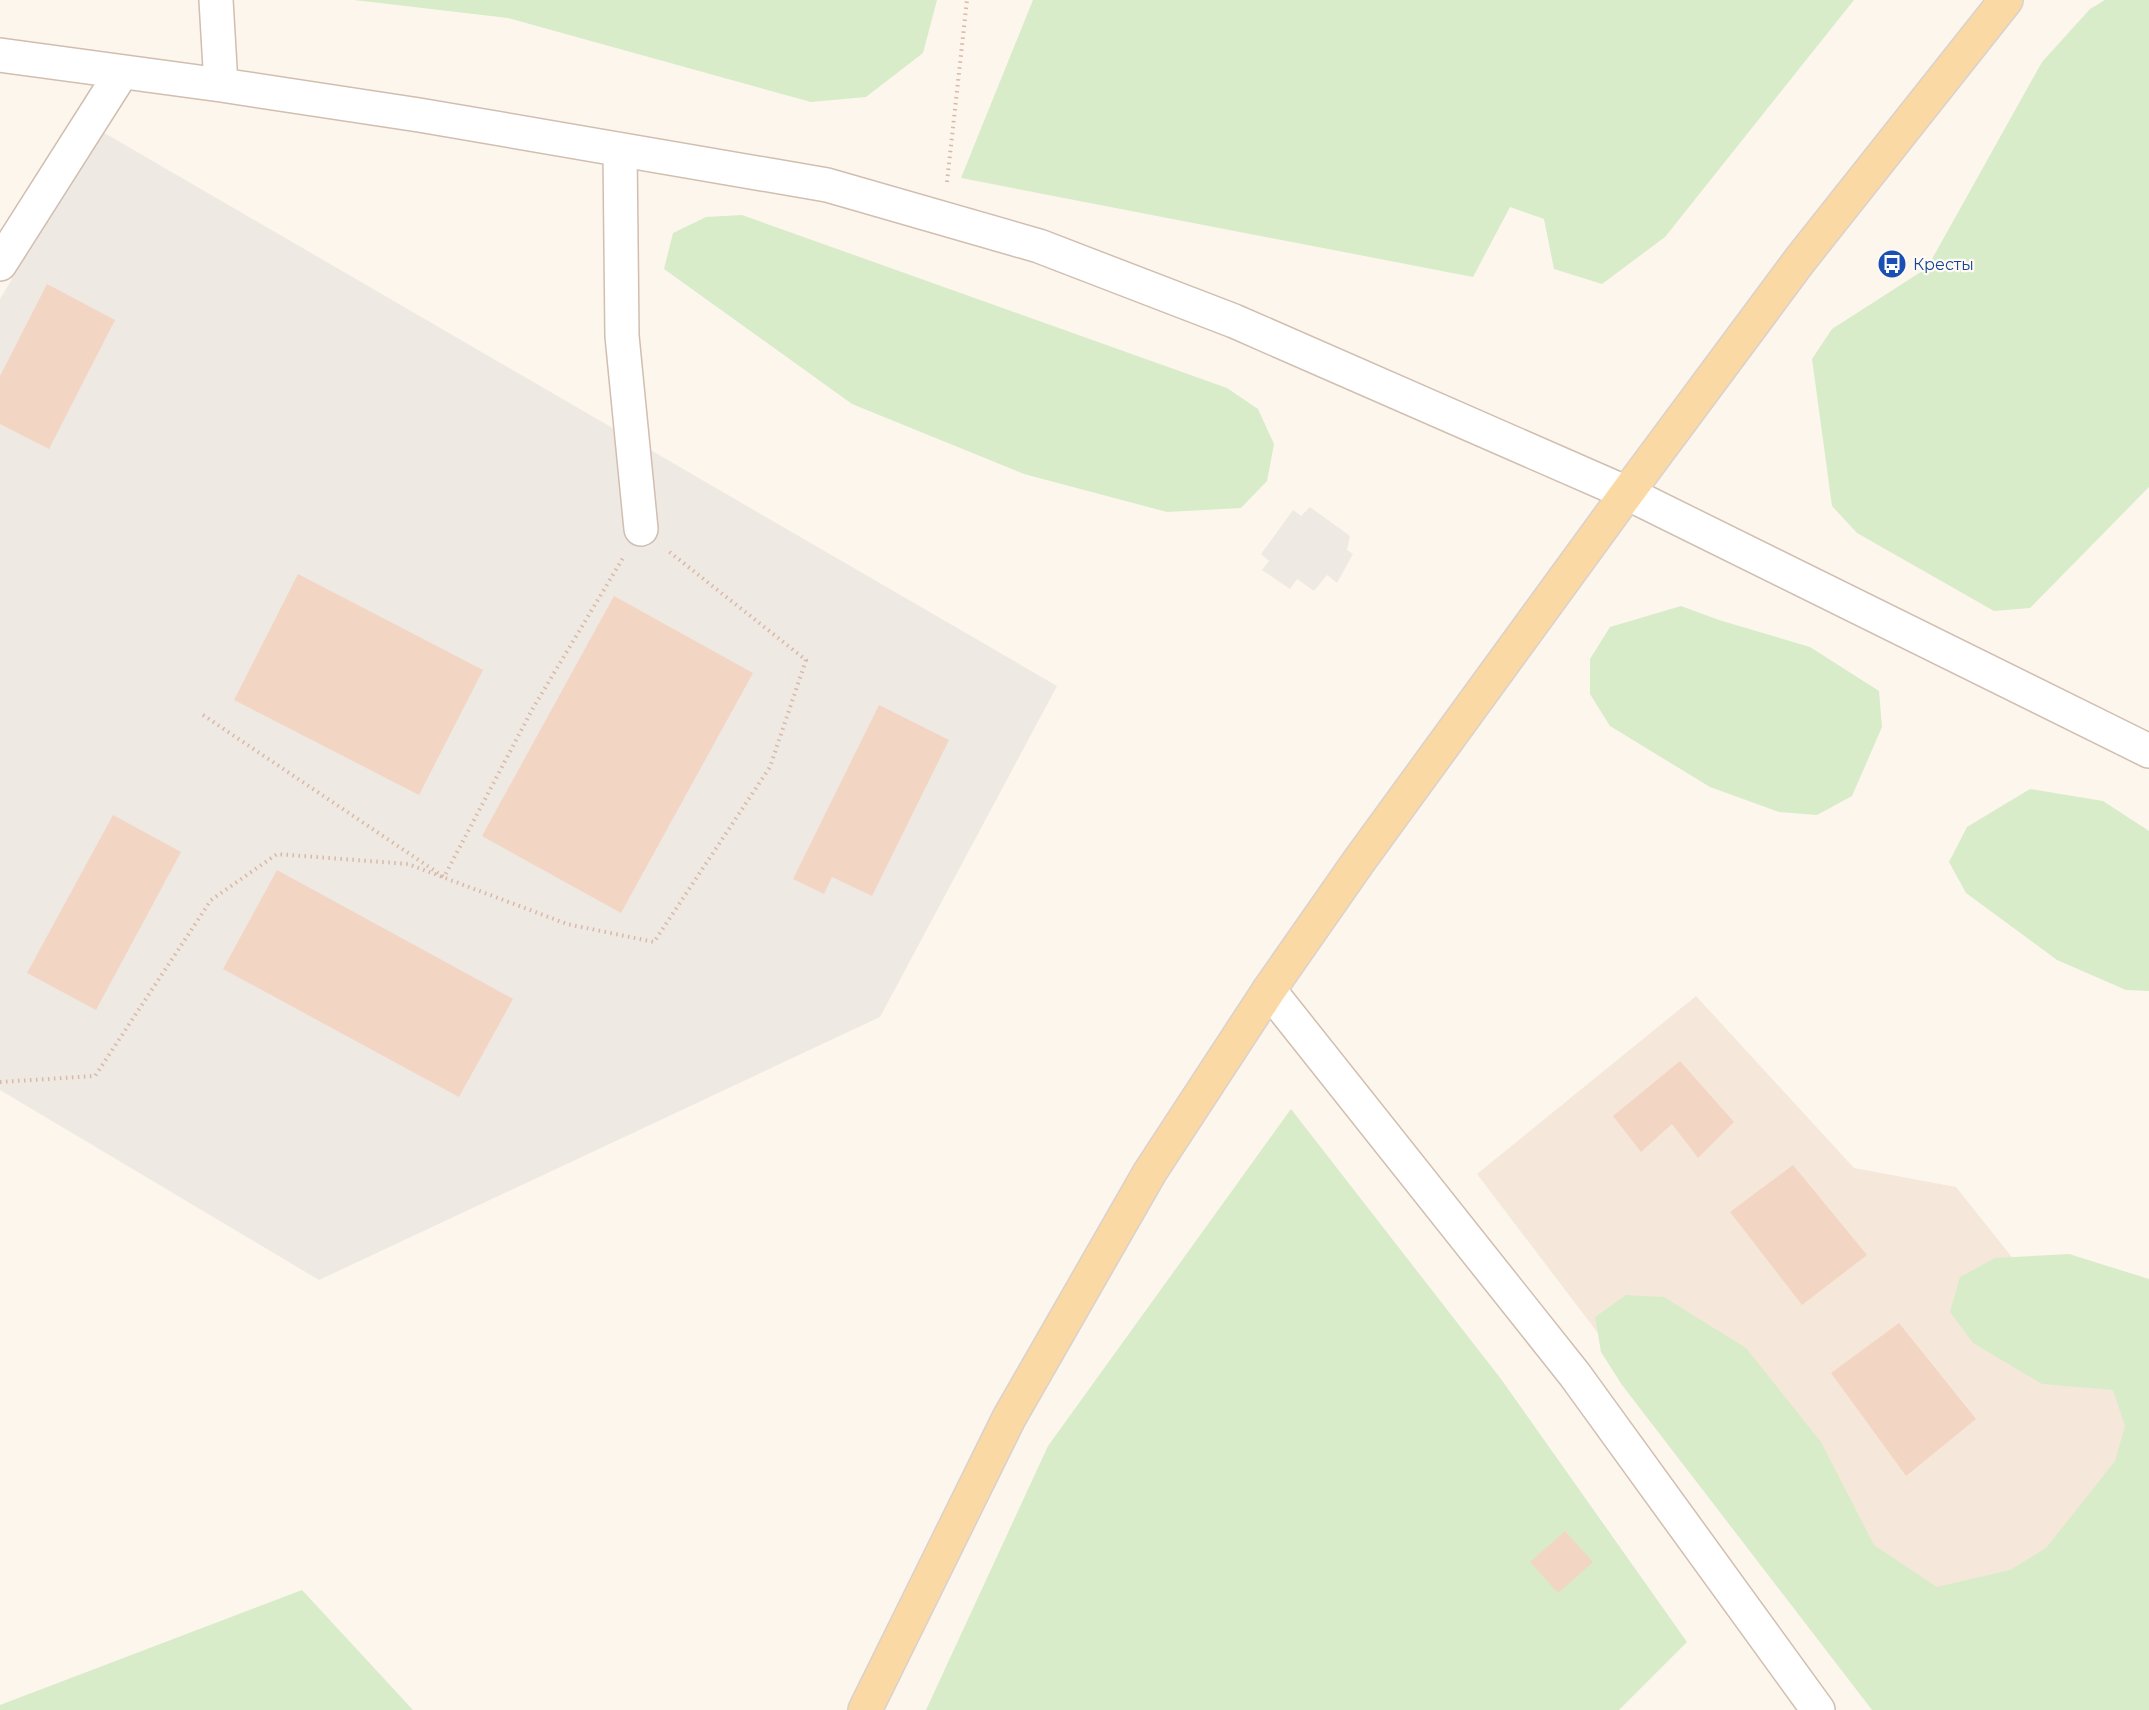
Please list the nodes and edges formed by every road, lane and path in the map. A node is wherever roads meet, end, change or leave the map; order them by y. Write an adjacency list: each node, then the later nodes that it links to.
1 (216, 0): 6 (street)
2 (967, 0): 8 (path)
3 (2006, 0): 10 (main road)
4 (0, 55): 5 (street)
5 (122, 72): 6 (street); 9 (street)
6 (221, 85): 7 (street)
7 (620, 150): 8 (street); 11 (street)
8 (944, 219): 10 (street)
9 (0, 264)
10 (1627, 493): 13 (street); 15 (main road)
11 (641, 529): 14 (path); 14 (path)
12 (203, 715): 14 (path)
13 (2149, 751)
14 (444, 877): 16 (path)
15 (1269, 990): 17 (main road); 18 (street)
16 (0, 1082)
17 (865, 1710)
18 (1818, 1710)

